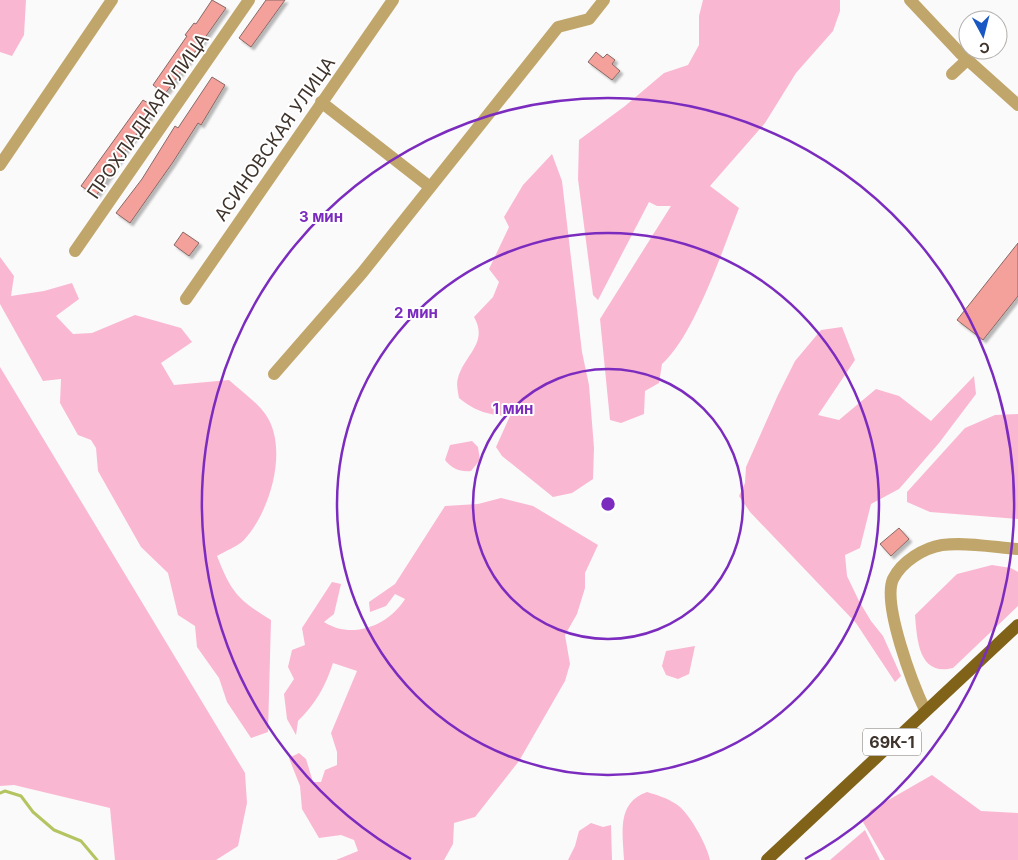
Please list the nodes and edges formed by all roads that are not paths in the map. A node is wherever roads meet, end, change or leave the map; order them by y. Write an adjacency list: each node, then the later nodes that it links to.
1 (112, 0): 11 (street)
2 (249, 0): 13 (street, ПРОХЛАДНАЯ УЛИЦА)
3 (393, 0): 9 (street, АСИНОВСКАЯ УЛИЦА)
4 (604, 0): 12 (street)
5 (910, 0): 6 (street)
6 (958, 51)
7 (967, 60): 8 (street); 10 (street)
8 (952, 74)
9 (321, 102): 12 (street); 14 (street, АСИНОВСКАЯ УЛИЦА)
10 (1018, 105)
11 (0, 165)
12 (430, 187): 15 (street)
13 (75, 252)
14 (186, 299)
15 (274, 374)
16 (1018, 549): 18 (street)
17 (1018, 625): 18 (main road, 69К-1)
18 (925, 710): 19 (main road, 69К-1)
19 (767, 860)

